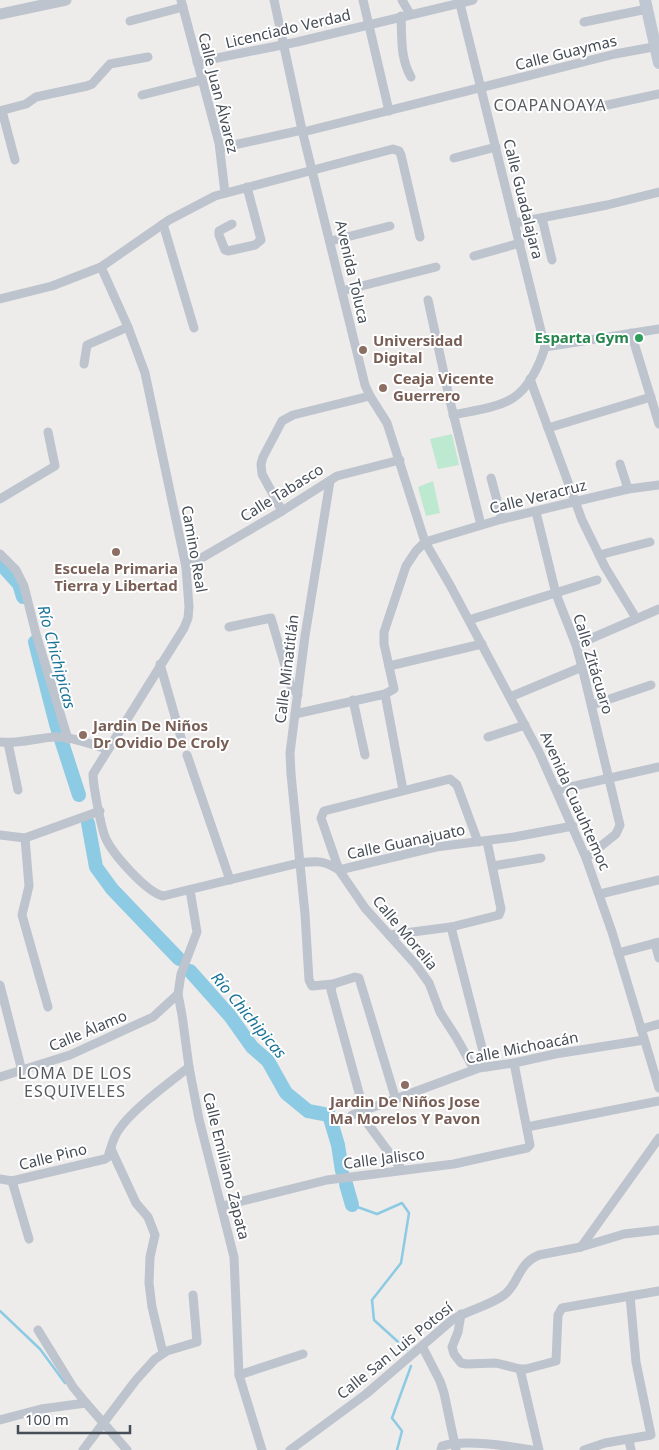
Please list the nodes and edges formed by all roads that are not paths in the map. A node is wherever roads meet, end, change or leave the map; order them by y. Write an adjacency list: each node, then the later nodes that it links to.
1 (66, 0): 7 (street)
2 (274, 0): 15 (street, Avenida Toluca)
3 (363, 0): 14 (street)
4 (402, 0): 11 (street)
5 (473, 0): 6 (street, Licenciado Verdad)
6 (460, 2): 11 (street, Licenciado Verdad); 22 (street, Calle Guadalajara)
7 (44, 3): 10 (street)
8 (182, 4): 12 (street); 18 (street, Calle Juan Álvarez)
9 (646, 5): 13 (street); 16 (main road)
10 (0, 14)
11 (405, 15): 14 (street, Licenciado Verdad); 20 (street)
12 (130, 21)
13 (584, 22)
14 (369, 24): 15 (street, Licenciado Verdad); 27 (street)
15 (284, 45): 18 (street, Licenciado Verdad); 28 (street, Avenida Toluca)
16 (657, 46): 19 (main road); 22 (street, Calle Guaymas)
17 (148, 57): 26 (street)
18 (196, 62): 21 (street, Calle Juan Álvarez)
19 (659, 63)
20 (410, 77)
21 (202, 80): 24 (street); 29 (street, Calle Juan Álvarez)
22 (481, 88): 27 (street, Calle Guaymas); 30 (street, Calle Guadalajara)
23 (659, 94): 25 (street)
24 (142, 95)
25 (598, 107)
26 (1, 111): 32 (street)
27 (389, 111): 28 (street, Calle Guaymas)
28 (303, 131): 29 (street, Calle Guaymas); 33 (street, Avenida Toluca)
29 (220, 148): 36 (street, Calle Juan Álvarez)
30 (496, 148): 31 (street); 40 (street, Calle Guadalajara)
31 (454, 158)
32 (14, 160)
33 (313, 170): 34 (street); 42 (street); 43 (street, Avenida Toluca)
34 (248, 188): 36 (street); 39 (street)
35 (659, 192): 37 (street)
36 (225, 193): 38 (street)
37 (542, 218): 40 (street); 46 (street)
38 (163, 224): 47 (street); 53 (street)
39 (232, 224)
40 (515, 224): 44 (street, Calle Guadalajara)
41 (390, 226): 43 (street)
42 (420, 237)
43 (331, 241): 49 (street, Avenida Toluca)
44 (520, 243): 45 (street); 56 (street, Calle Guadalajara)
45 (474, 256)
46 (552, 260)
47 (101, 267): 50 (street); 52 (street, Camino Real)
48 (436, 267): 49 (street)
49 (342, 291): 59 (street, Avenida Toluca)
50 (0, 298)
51 (428, 300): 61 (street)
52 (128, 327): 57 (street); 81 (street, Camino Real)
53 (194, 328)
54 (659, 329): 55 (street)
55 (631, 333): 56 (street); 60 (street)
56 (545, 346): 58 (street)
57 (84, 364)
58 (530, 379): 61 (street); 63 (street)
59 (370, 396): 65 (street, Avenida Toluca); 73 (street)
60 (651, 397): 62 (street); 63 (street)
61 (453, 415): 76 (street)
62 (659, 424)
63 (548, 428): 72 (street)
64 (48, 432): 71 (street)
65 (400, 460): 68 (street, Calle Tabasco); 77 (street, Avenida Toluca)
66 (620, 464): 70 (street)
67 (491, 478): 75 (street)
68 (330, 481): 73 (street, Calle Tabasco); 95 (street, Calle Minatitlán)
69 (659, 485): 70 (street, Calle Veracruz)
70 (628, 490): 72 (street, Calle Veracruz)
71 (0, 499)
72 (576, 502): 74 (street, Calle Veracruz); 80 (street)
73 (282, 511): 81 (street, Calle Tabasco)
74 (536, 512): 75 (street, Calle Veracruz); 83 (street, Calle Zitácuaro)
75 (502, 519): 76 (street, Calle Veracruz)
76 (480, 525): 77 (street, Calle Veracruz)
77 (425, 542): 86 (street, Avenida Cuauhtemoc); 91 (street)
78 (650, 542): 80 (street)
79 (0, 554): 102 (street)
80 (599, 555): 85 (street)
81 (186, 567): 90 (street, Camino Real)
82 (598, 580): 83 (street)
83 (556, 594): 86 (street); 89 (street, Calle Zitácuaro)
84 (659, 609): 85 (street)
85 (636, 618): 89 (street)
86 (469, 620): 88 (street, Avenida Cuauhtemoc)
87 (229, 627): 95 (street)
88 (482, 644): 91 (street); 96 (street, Avenida Cuauhtemoc)
89 (576, 645): 92 (street, Calle Zitácuaro)
90 (160, 664): 103 (street); 105 (street, Camino Real)
91 (389, 666): 94 (street)
92 (582, 667): 96 (street); 98 (street, Calle Zitácuaro)
93 (651, 684): 98 (street)
94 (384, 694): 97 (street); 111 (street)
95 (298, 695): 99 (street, Calle Minatitlán)
96 (510, 697): 100 (street, Avenida Cuauhtemoc)
97 (353, 700): 99 (street); 107 (street)
98 (592, 704): 109 (street, Calle Zitácuaro)
99 (296, 714): 120 (street, Calle Minatitlán)
100 (525, 725): 101 (street); 112 (street, Avenida Cuauhtemoc)
101 (488, 737)
102 (67, 738): 104 (street); 105 (street)
103 (182, 741)
104 (4, 743): 110 (street)
105 (108, 749): 113 (street, Camino Real)
106 (187, 755): 123 (street)
107 (365, 755)
108 (659, 767): 109 (street)
109 (609, 779): 112 (street); 119 (street, Calle Zitácuaro)
110 (18, 790)
111 (403, 790): 117 (street); 122 (street, Calle Morelia)
112 (557, 790): 114 (street, Avenida Cuauhtemoc)
113 (100, 811): 116 (street); 125 (street, Camino Real)
114 (573, 826): 117 (street, Calle Guanajuato); 119 (street, Avenida Cuauhtemoc)
115 (0, 836): 116 (street)
116 (25, 838): 135 (street)
117 (483, 841): 121 (street, Calle Guanajuato); 122 (street, Calle Guanajuato)
118 (541, 858): 121 (street)
119 (586, 858): 126 (street, Avenida Cuauhtemoc)
120 (299, 863): 122 (street, Calle Guanajuato); 123 (street, Calle Guanajuato); 132 (street, Calle Minatitlán)
121 (492, 866): 127 (street, Calle Guanajuato)
122 (339, 870): 128 (street, Calle Morelia)
123 (230, 880): 125 (street, Calle Guanajuato)
124 (659, 880): 126 (street)
125 (190, 890): 134 (street, Calle Emiliano Zapata)
126 (600, 894): 130 (street, Avenida Cuauhtemoc)
127 (451, 927): 128 (street, Calle Guanajuato); 141 (street)
128 (390, 935): 142 (street, Calle Morelia)
129 (657, 942): 130 (street); 131 (street)
130 (618, 953): 137 (street, Avenida Cuauhtemoc)
131 (659, 958)
132 (333, 984): 146 (street); 148 (street)
133 (0, 985): 143 (street)
134 (178, 994): 140 (street, Calle Emiliano Zapata); 143 (street, Calle Álamo)
135 (48, 1008)
136 (659, 1024): 137 (street)
137 (641, 1029): 138 (street, Avenida Cuauhtemoc)
138 (644, 1040): 139 (street, Calle Michoacán); 145 (street, Avenida Cuauhtemoc)
139 (514, 1063): 141 (street, Calle Michoacán); 149 (street, Calle Jalisco)
140 (189, 1067): 151 (street, Calle Pino); 155 (street, Calle Emiliano Zapata)
141 (487, 1067): 142 (street, Calle Michoacán)
142 (474, 1069): 146 (street, Calle Michoacán)
143 (22, 1070): 144 (street, Calle Álamo)
144 (0, 1077)
145 (659, 1088)
146 (396, 1100): 148 (street, Calle Michoacán)
147 (659, 1101): 149 (street)
148 (358, 1113): 152 (street)
149 (527, 1126): 152 (street, Calle Jalisco)
150 (659, 1138): 158 (street)
151 (111, 1149): 154 (street, Calle Pino); 165 (street)
152 (402, 1170): 155 (street, Calle Jalisco)
153 (0, 1179): 154 (street, Calle Pino)
154 (12, 1181): 157 (street)
155 (222, 1206): 168 (street, Calle Emiliano Zapata)
156 (659, 1230): 158 (street, Calle San Luis Potosí)
157 (29, 1239)
158 (581, 1247): 162 (street, Calle San Luis Potosí)
159 (659, 1291): 161 (street)
160 (193, 1295): 165 (street)
161 (630, 1296): 167 (street); 172 (street)
162 (461, 1314): 164 (street, Calle San Luis Potosí); 167 (street)
163 (38, 1330): 169 (street)
164 (422, 1346): 173 (street); 178 (street, Calle San Luis Potosí)
165 (163, 1353): 171 (street)
166 (303, 1354): 168 (street)
167 (520, 1369): 181 (street)
168 (239, 1376): 177 (street, Calle Emiliano Zapata)
169 (86, 1403): 170 (street); 171 (street)
170 (0, 1420)
171 (103, 1422): 175 (street); 176 (street)
172 (629, 1440): 182 (street); 183 (street)
173 (455, 1447): 174 (street); 179 (street)
174 (502, 1448): 180 (street)
175 (82, 1450)
176 (127, 1450)
177 (262, 1450)
178 (290, 1450)
179 (441, 1450)
180 (533, 1450)
181 (539, 1450)
182 (584, 1450)
183 (631, 1450)

